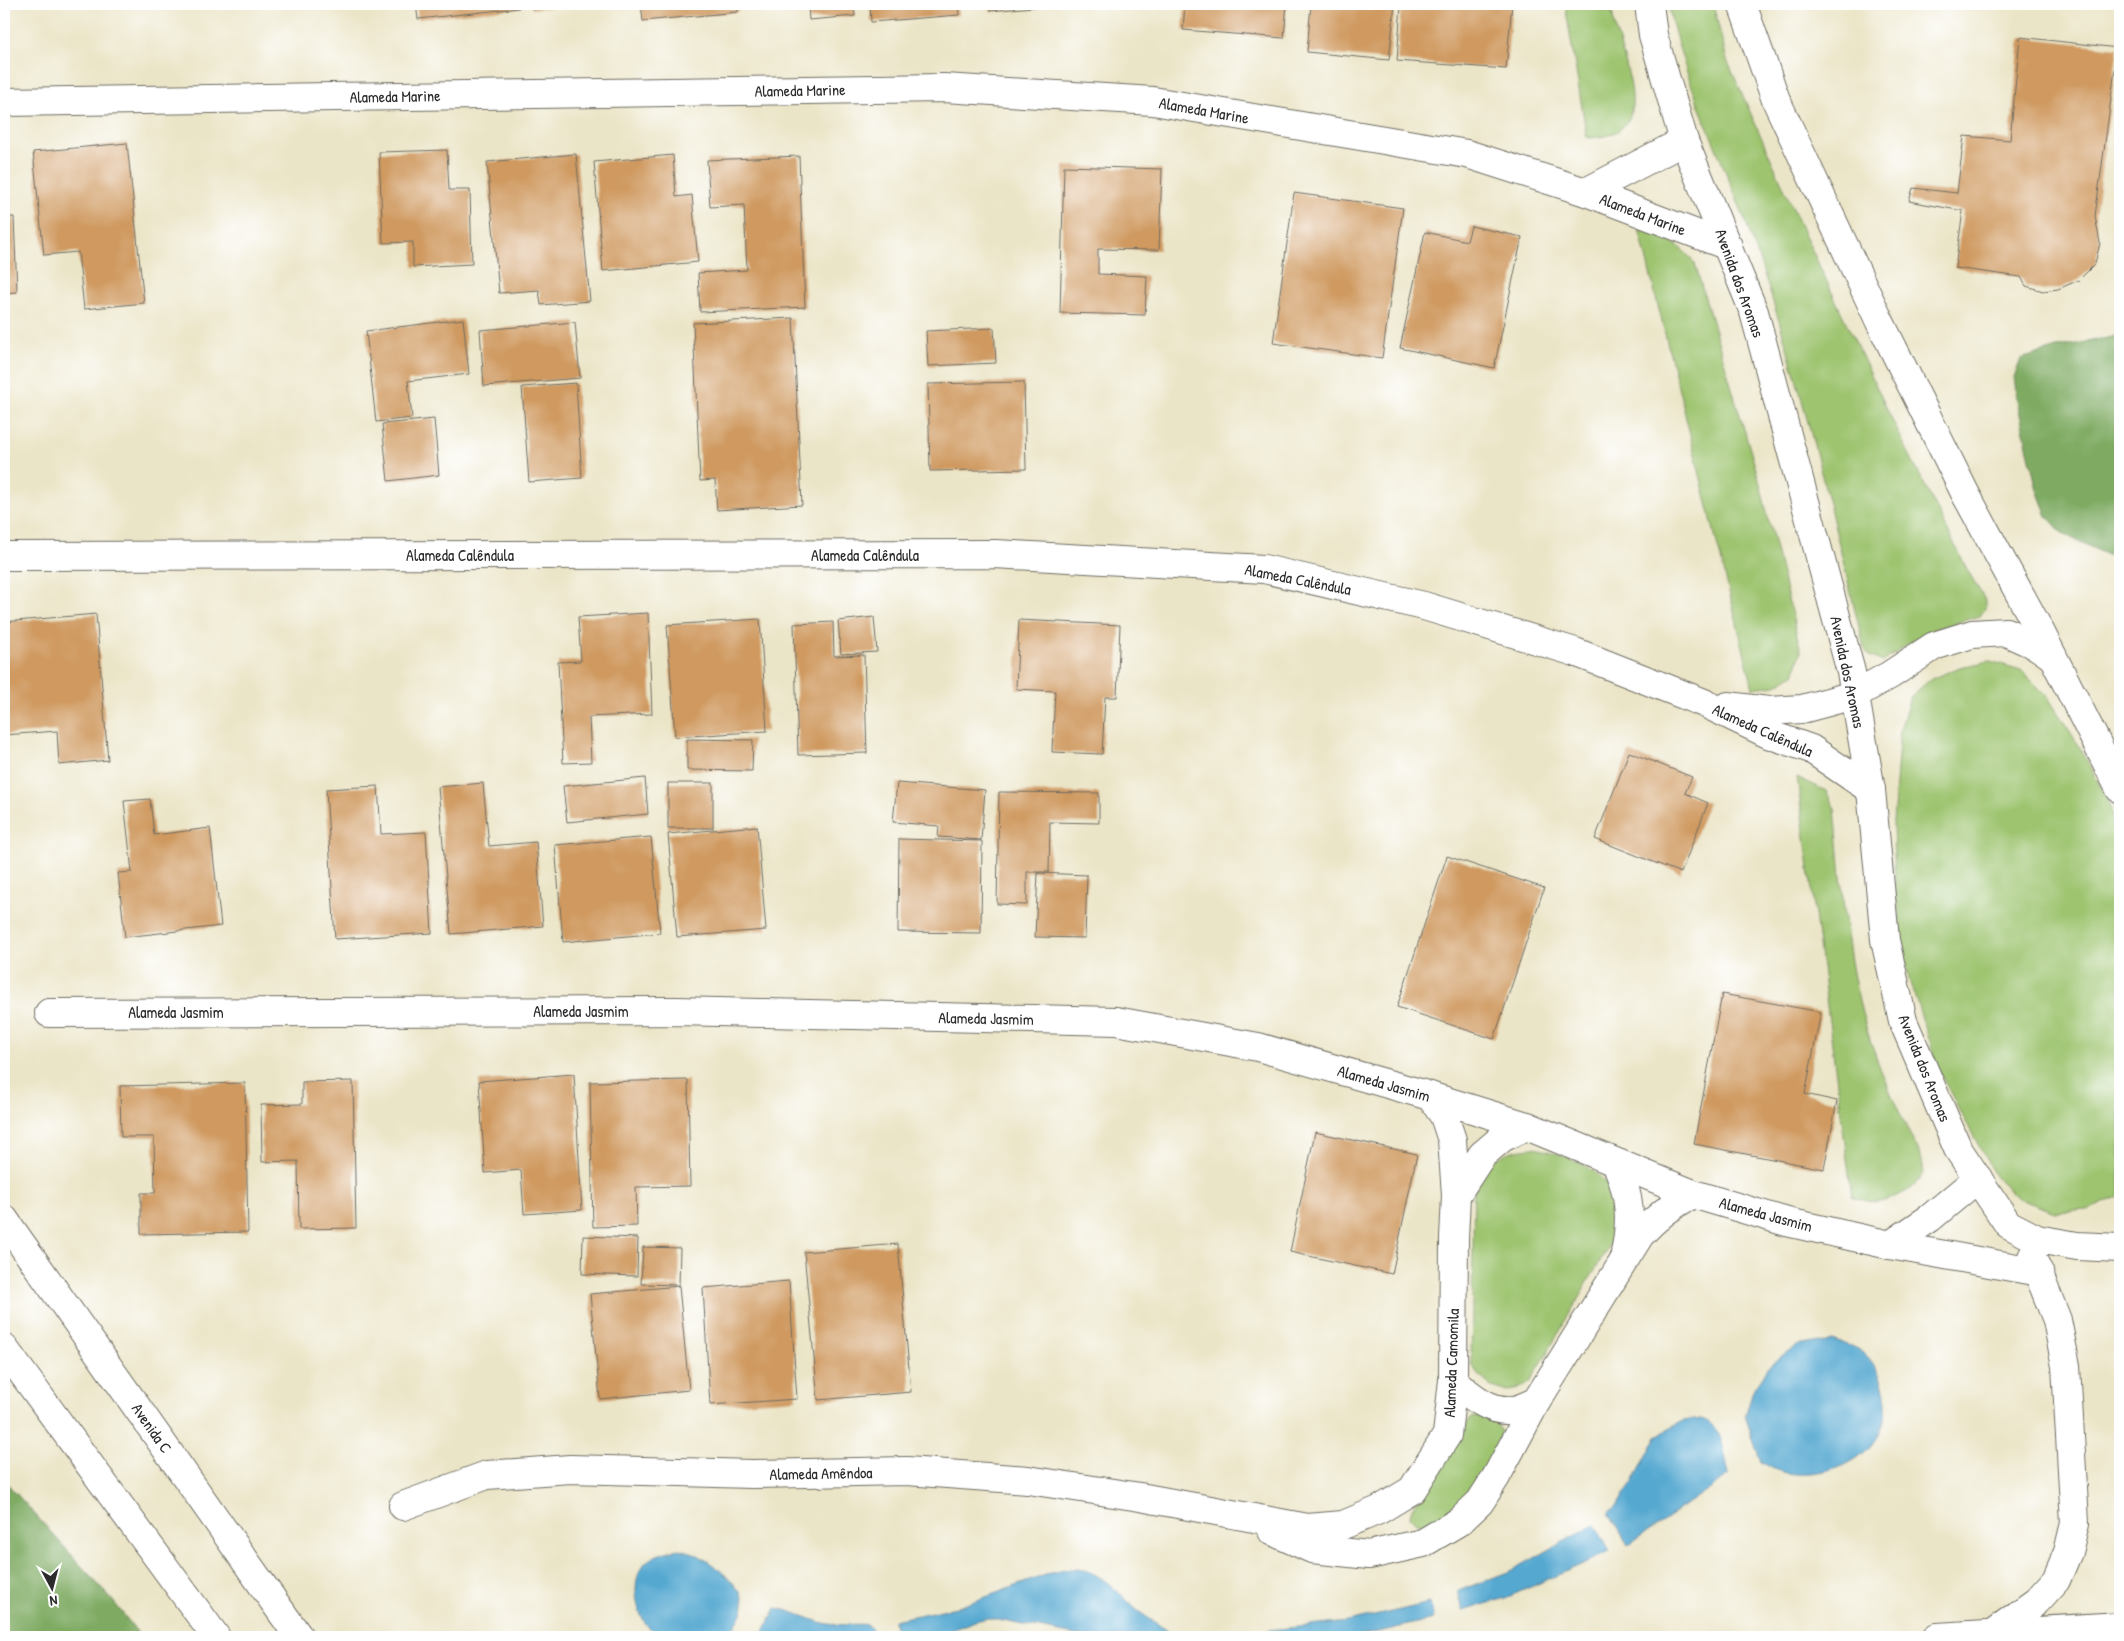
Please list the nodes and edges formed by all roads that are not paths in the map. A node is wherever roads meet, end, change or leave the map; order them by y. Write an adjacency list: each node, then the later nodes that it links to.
1 (1649, 4): 4 (street, Avenida dos Aromas)
2 (1742, 4): 8 (street)
3 (4, 102): 5 (street, Alameda Marine)
4 (1684, 141): 5 (street, Alameda Marine); 6 (street, Avenida dos Aromas)
5 (1586, 192): 6 (street, Alameda Marine)
6 (1728, 246): 9 (street, Avenida dos Aromas)
7 (4, 556): 10 (street, Alameda Calêndula)
8 (2053, 657): 9 (street, Alameda Calêndula); 11 (street)
9 (1854, 695): 10 (street, Alameda Calêndula); 12 (street, Avenida dos Aromas)
10 (1704, 703): 12 (street, Alameda Calêndula)
11 (2120, 789)
12 (1871, 790): 17 (street, Avenida dos Aromas)
13 (48, 1013): 14 (street, Alameda Jasmim)
14 (1430, 1096): 15 (street, Alameda Jasmim); 19 (street, Alameda Camomila)
15 (1527, 1126): 16 (street, Alameda Jasmim); 19 (street)
16 (1617, 1164): 18 (street, Alameda Jasmim); 24 (street)
17 (1978, 1178): 21 (street, Avenida dos Aromas); 22 (street)
18 (1692, 1194): 22 (street, Alameda Jasmim); 24 (street)
19 (1456, 1195): 27 (street, Alameda Camomila)
20 (4, 1219): 34 (street, Avenida C)
21 (2018, 1229): 23 (street, Avenida dos Aromas); 25 (street)
22 (1890, 1244): 25 (street, Alameda Jasmim)
23 (2120, 1248)
24 (1624, 1259): 28 (street)
25 (2040, 1272): 32 (street)
26 (4, 1348): 33 (street)
27 (1453, 1380): 28 (street); 30 (street, Alameda Camomila)
28 (1536, 1402): 30 (street)
29 (403, 1506): 30 (street, Alameda Amêndoa)
30 (1242, 1517)
31 (2120, 1626): 32 (street)
32 (1993, 1632): 35 (street)
33 (216, 1637)
34 (300, 1637)
35 (1937, 1637)

